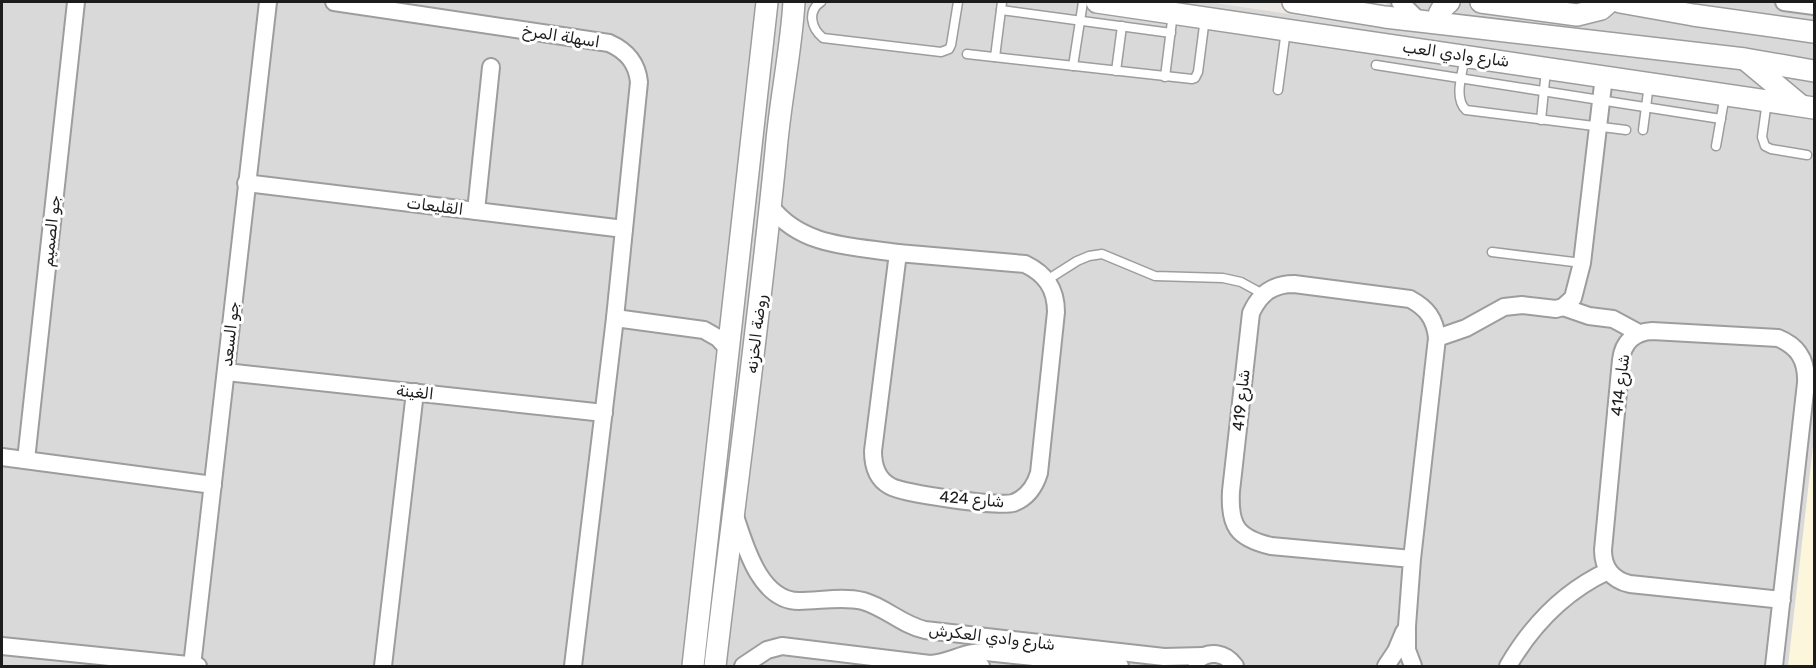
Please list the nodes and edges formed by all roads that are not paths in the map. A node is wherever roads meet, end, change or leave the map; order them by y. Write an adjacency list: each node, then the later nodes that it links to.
1 (76, 2): 82 (street, جو الصميم)
2 (268, 2): 60 (street, جو السعد)
3 (334, 2): 63 (street, اسهلة المرخ)
4 (767, 2): 56 (street, روضة الخزنه)
5 (794, 2): 28 (street, روضة الخزنه)
6 (808, 2): 28 (street)
7 (821, 2): 8 (lane)
8 (958, 2)
9 (1083, 2): 23 (lane)
10 (1097, 2): 25 (street, شارع وادي العب)
11 (1293, 2): 24 (street, شارع وادي العب)
12 (1400, 2): 24 (street)
13 (1449, 2): 24 (street)
14 (1481, 2): 15 (street)
15 (1609, 2)
16 (1620, 2): 21 (street)
17 (1664, 2): 21 (street)
18 (1784, 2): 20 (street)
19 (1001, 6): 23 (lane); 32 (lane)
20 (1815, 6)
21 (1693, 15): 29 (street)
22 (1205, 17): 25 (street, شارع وادي العب); 27 (street, شارع وادي العب); 41 (lane)
23 (1080, 20): 26 (lane); 35 (lane)
24 (1428, 22): 33 (street, شارع وادي العب)
25 (1172, 23): 26 (lane); 41 (lane)
26 (1122, 26): 38 (lane)
27 (1286, 29): 31 (street, شارع وادي العب); 44 (lane)
28 (792, 32): 58 (street, روضة الخزنه)
29 (1815, 32)
30 (967, 54): 32 (lane)
31 (1465, 56): 37 (street, شارع وادي العب); 42 (lane)
32 (995, 57): 35 (lane)
33 (1745, 59): 39 (street, شارع وادي العب); 50 (street)
34 (1376, 65): 42 (lane)
35 (1073, 66): 38 (lane)
36 (491, 68): 62 (street)
37 (1546, 68): 40 (street, شارع وادي العب); 45 (lane)
38 (1116, 71): 41 (lane)
39 (1815, 71)
40 (1604, 76): 43 (street, شارع وادي العب); 47 (street)
41 (1165, 77)
42 (1462, 77): 45 (lane); 52 (lane)
43 (1649, 83): 46 (street, شارع وادي العب); 49 (lane)
44 (1278, 90)
45 (1544, 90): 47 (lane); 52 (lane)
46 (1725, 94): 48 (street, شارع وادي العب); 51 (lane)
47 (1601, 99): 49 (lane); 53 (street)
48 (1767, 100): 50 (street, شارع وادي العب); 59 (lane)
49 (1646, 106): 51 (lane); 55 (lane)
50 (1807, 106)
51 (1721, 118): 57 (lane)
52 (1541, 120): 53 (lane)
53 (1598, 127): 54 (lane); 68 (street)
54 (1626, 130)
55 (1643, 130)
56 (752, 146): 58 (street); 72 (street, روضة الخزنه)
57 (1716, 146)
58 (776, 149): 61 (street, روضة الخزنه)
59 (1807, 154)
60 (246, 183): 62 (street, القليعات); 78 (street, جو السعد)
61 (771, 207): 64 (street); 65 (street, روضة الخزنه)
62 (476, 211): 63 (street, القليعات)
63 (624, 229): 73 (street, اسهلة المرخ)
64 (797, 230): 65 (street); 66 (street)
65 (767, 243): 84 (street, روضة الخزنه)
66 (898, 252): 69 (street); 69 (street, شارع 424)
67 (1492, 252): 68 (lane)
68 (1582, 263): 71 (street)
69 (1047, 279): 70 (lane)
70 (1263, 294): 76 (street); 85 (street, شارع 419)
71 (1563, 307): 75 (street); 76 (street)
72 (733, 314): 74 (street); 77 (street, روضة الخزنه)
73 (615, 318): 74 (street); 80 (street, اسهلة المرخ)
74 (704, 330): 77 (street)
75 (1639, 333): 86 (street, شارع 414); 87 (street, شارع 414)
76 (1437, 338): 85 (street)
77 (729, 350): 95 (street, روضة الخزنه)
78 (226, 372): 79 (street, الغينة); 83 (street, جو السعد)
79 (415, 392): 80 (street, الغينة); 93 (street)
80 (604, 413): 94 (street, اسهلة المرخ)
81 (2, 457): 82 (street)
82 (26, 460): 83 (street)
83 (213, 485): 92 (street, جو السعد)
84 (734, 512): 91 (street, شارع وادي العكرش); 96 (street, روضة الخزنه)
85 (1412, 559): 88 (street)
86 (1608, 571): 87 (street); 103 (street)
87 (1782, 600): 104 (street, شارع 414)
88 (1407, 626): 101 (street); 102 (street)
89 (2, 646): 92 (street)
90 (957, 657): 97 (street); 98 (street); 99 (street)
91 (1197, 661): 100 (street, شارع وادي العكرش)
92 (195, 666)
93 (383, 666)
94 (573, 666)
95 (693, 666)
96 (715, 666)
97 (743, 666)
98 (981, 666)
99 (1120, 666)
100 (1236, 666)
101 (1386, 666)
102 (1413, 666)
103 (1508, 666)
104 (1774, 666)

